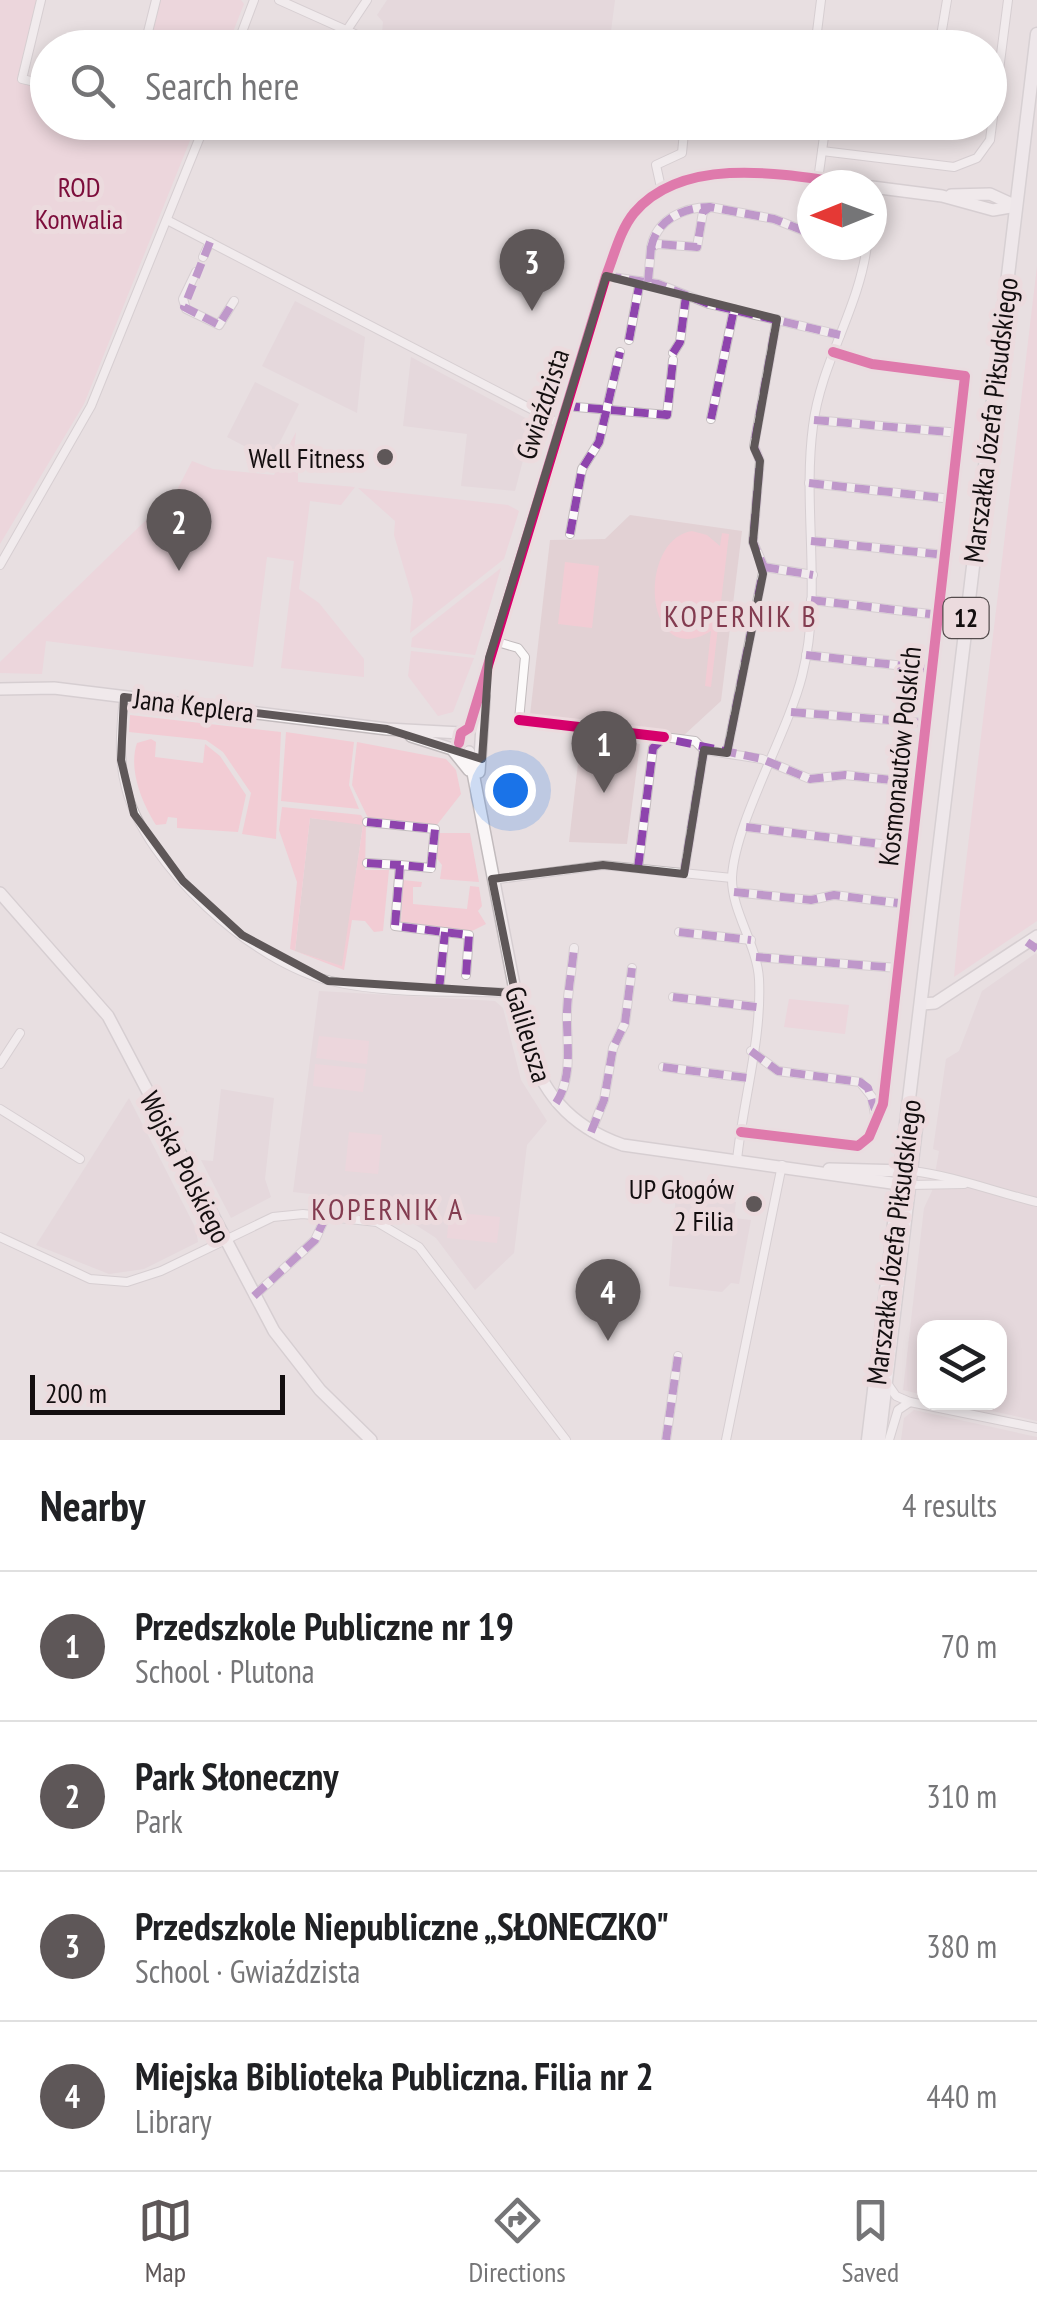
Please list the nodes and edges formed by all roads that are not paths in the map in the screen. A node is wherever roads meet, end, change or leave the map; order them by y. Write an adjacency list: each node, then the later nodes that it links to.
1 (41, 0): 9 (street)
2 (156, 0): 10 (street)
3 (254, 0): 11 (street)
4 (279, 0): 12 (street)
5 (366, 0): 12 (street)
6 (820, 0): 13 (street)
7 (947, 0): 14 (street)
8 (1008, 0): 15 (street)
9 (34, 30)
10 (148, 30)
11 (243, 30)
12 (347, 30)
13 (817, 30)
14 (942, 30)
15 (1003, 30)
16 (1037, 34): 26 (main road, Marszałka Józefa Piłsudskiego / 12)
17 (30, 46): 18 (street)
18 (30, 81)
19 (199, 140): 34 (street)
20 (683, 140): 28 (street, Gwiaździsta)
21 (824, 140): 23 (street)
22 (987, 140): 23 (street)
23 (822, 151): 24 (street)
24 (819, 170)
25 (797, 179): 28 (street, Gwiaździsta)
26 (1020, 180): 29 (street); 31 (main road, Marszałka Józefa Piłsudskiego / 12)
27 (887, 190): 30 (street)
28 (662, 192): 42 (street, Gwiaździsta)
29 (990, 194): 30 (street); 31 (street)
30 (942, 196): 33 (street)
31 (1016, 206): 33 (street); 36 (main road, Marszałka Józefa Piłsudskiego / 12)
32 (710, 207): 35 (street); 38 (street); 38 (street)
33 (992, 210): 36 (street)
34 (167, 220): 37 (street); 63 (street)
35 (797, 228)
36 (1013, 233): 110 (main road, Marszałka Józefa Piłsudskiego / 12)
37 (210, 242): 39 (street); 56 (street)
38 (651, 248): 43 (street)
39 (203, 257)
40 (865, 260): 48 (street)
41 (196, 272): 45 (street)
42 (606, 276): 43 (street); 52 (street, Gwiaździsta)
43 (644, 282): 44 (street); 49 (street)
44 (686, 296): 46 (street); 53 (street)
45 (234, 301)
46 (734, 309): 47 (street); 54 (street)
47 (777, 319): 48 (street); 64 (street)
48 (840, 335): 51 (street)
49 (629, 340)
50 (620, 352): 53 (street)
51 (833, 352): 55 (street); 57 (street, Kosmonautów Polskich)
52 (566, 406): 53 (street); 56 (street, Gwiaździsta)
53 (605, 410): 60 (street)
54 (711, 419)
55 (814, 420): 57 (street); 58 (street)
56 (560, 424): 68 (street, Gwiaździsta)
57 (960, 433): 59 (street, Kosmonautów Polskich)
58 (809, 483): 59 (street); 61 (street)
59 (952, 500): 62 (street, Kosmonautów Polskich)
60 (570, 534)
61 (811, 541): 62 (street); 65 (street)
62 (946, 555): 67 (street, Kosmonautów Polskich)
63 (0, 564)
64 (764, 567): 65 (street); 81 (street)
65 (813, 576): 66 (street)
66 (811, 600): 67 (street); 69 (street)
67 (938, 615): 71 (street, Kosmonautów Polskich)
68 (494, 641): 70 (street, Gwiaździsta); 76 (street)
69 (806, 655): 71 (street, Kosmonautów Polskich); 75 (street)
70 (488, 662): 72 (street, Gwiaździsta); 79 (street, Gwiaździsta)
71 (931, 668): 77 (street, Kosmonautów Polskich)
72 (481, 684): 78 (street, Jana Keplera); 79 (street, Gwiaździsta)
73 (0, 689): 74 (street, Jana Keplera)
74 (124, 697): 78 (street, Jana Keplera); 107 (street)
75 (791, 712): 77 (street, Kosmonautów Polskich); 82 (street)
76 (525, 721)
77 (925, 724): 83 (street, Kosmonautów Polskich)
78 (407, 733): 79 (street, Jana Keplera); 84 (street, Jana Keplera)
79 (470, 740): 84 (street, Galileusza); 85 (street, Galileusza)
80 (704, 750): 81 (street, Kosmonautów Polskich); 91 (street, Kosmonautów Polskich); 92 (street)
81 (727, 753): 82 (street, Kosmonautów Polskich)
82 (772, 762): 83 (street, Kosmonautów Polskich); 87 (street)
83 (919, 783): 88 (street, Kosmonautów Polskich)
84 (476, 789): 85 (street, Galileusza)
85 (480, 806): 94 (street, Galileusza)
86 (367, 822): 90 (street)
87 (746, 828): 88 (street, Kosmonautów Polskich); 93 (street)
88 (912, 848): 97 (street, Kosmonautów Polskich)
89 (368, 863): 90 (street)
90 (400, 866): 98 (street)
91 (638, 868): 92 (street); 94 (street)
92 (684, 874): 93 (street)
93 (732, 878): 95 (street)
94 (492, 880): 108 (street, Galileusza)
95 (734, 892): 97 (street, Kosmonautów Polskich); 101 (street)
96 (0, 893): 137 (street, Wojska Polskiego)
97 (905, 904): 105 (street, Kosmonautów Polskich)
98 (445, 932): 106 (street); 107 (street)
99 (678, 932): 101 (street)
100 (1037, 936): 110 (street)
101 (751, 940): 103 (street)
102 (574, 948): 117 (street)
103 (756, 957): 105 (street); 111 (street)
104 (632, 968): 120 (street)
105 (898, 968): 119 (street, Kosmonautów Polskich)
106 (466, 975)
107 (439, 990): 108 (street)
108 (514, 993): 117 (street, Galileusza)
109 (673, 997): 111 (street)
110 (922, 1004): 122 (main road, Marszałka Józefa Piłsudskiego / 12)
111 (757, 1007): 113 (street)
112 (20, 1033): 114 (street)
113 (751, 1052): 116 (street); 119 (street)
114 (0, 1064)
115 (663, 1067): 116 (street)
116 (748, 1078): 121 (street)
117 (556, 1103): 120 (street, Galileusza)
118 (0, 1109): 123 (street)
119 (876, 1115): 121 (street)
120 (591, 1132): 124 (street, Galileusza)
121 (741, 1132): 124 (street)
122 (909, 1152): 126 (street); 128 (street); 129 (main road, Marszałka Józefa Piłsudskiego / 12)
123 (80, 1158)
124 (737, 1160): 125 (street, Galileusza)
125 (782, 1165): 127 (street, Galileusza); 146 (street)
126 (882, 1169): 127 (street, Galileusza); 129 (street, Galileusza)
127 (820, 1170): 130 (street, Galileusza)
128 (928, 1173): 129 (street); 131 (street)
129 (906, 1178): 130 (street, Galileusza); 132 (street); 134 (main road, Marszałka Józefa Piłsudskiego / 12)
130 (880, 1184): 134 (street)
131 (964, 1184): 132 (street); 133 (street)
132 (928, 1186): 134 (street)
133 (1037, 1202)
134 (902, 1210): 140 (main road, Marszałka Józefa Piłsudskiego / 12); 147 (main road, Marszałka Józefa Piłsudskiego / 12)
135 (326, 1216): 137 (street); 138 (street); 144 (street)
136 (0, 1237): 137 (street)
137 (223, 1240): 138 (street, Wojska Polskiego)
138 (254, 1296): 143 (street, Wojska Polskiego)
139 (678, 1356): 145 (street)
140 (887, 1382): 141 (street); 148 (main road, Marszałka Józefa Piłsudskiego / 12)
141 (910, 1402): 142 (street); 149 (street)
142 (1037, 1428)
143 (372, 1440)
144 (566, 1440)
145 (666, 1440)
146 (726, 1440)
147 (868, 1440)
148 (878, 1440)
149 (889, 1440)

